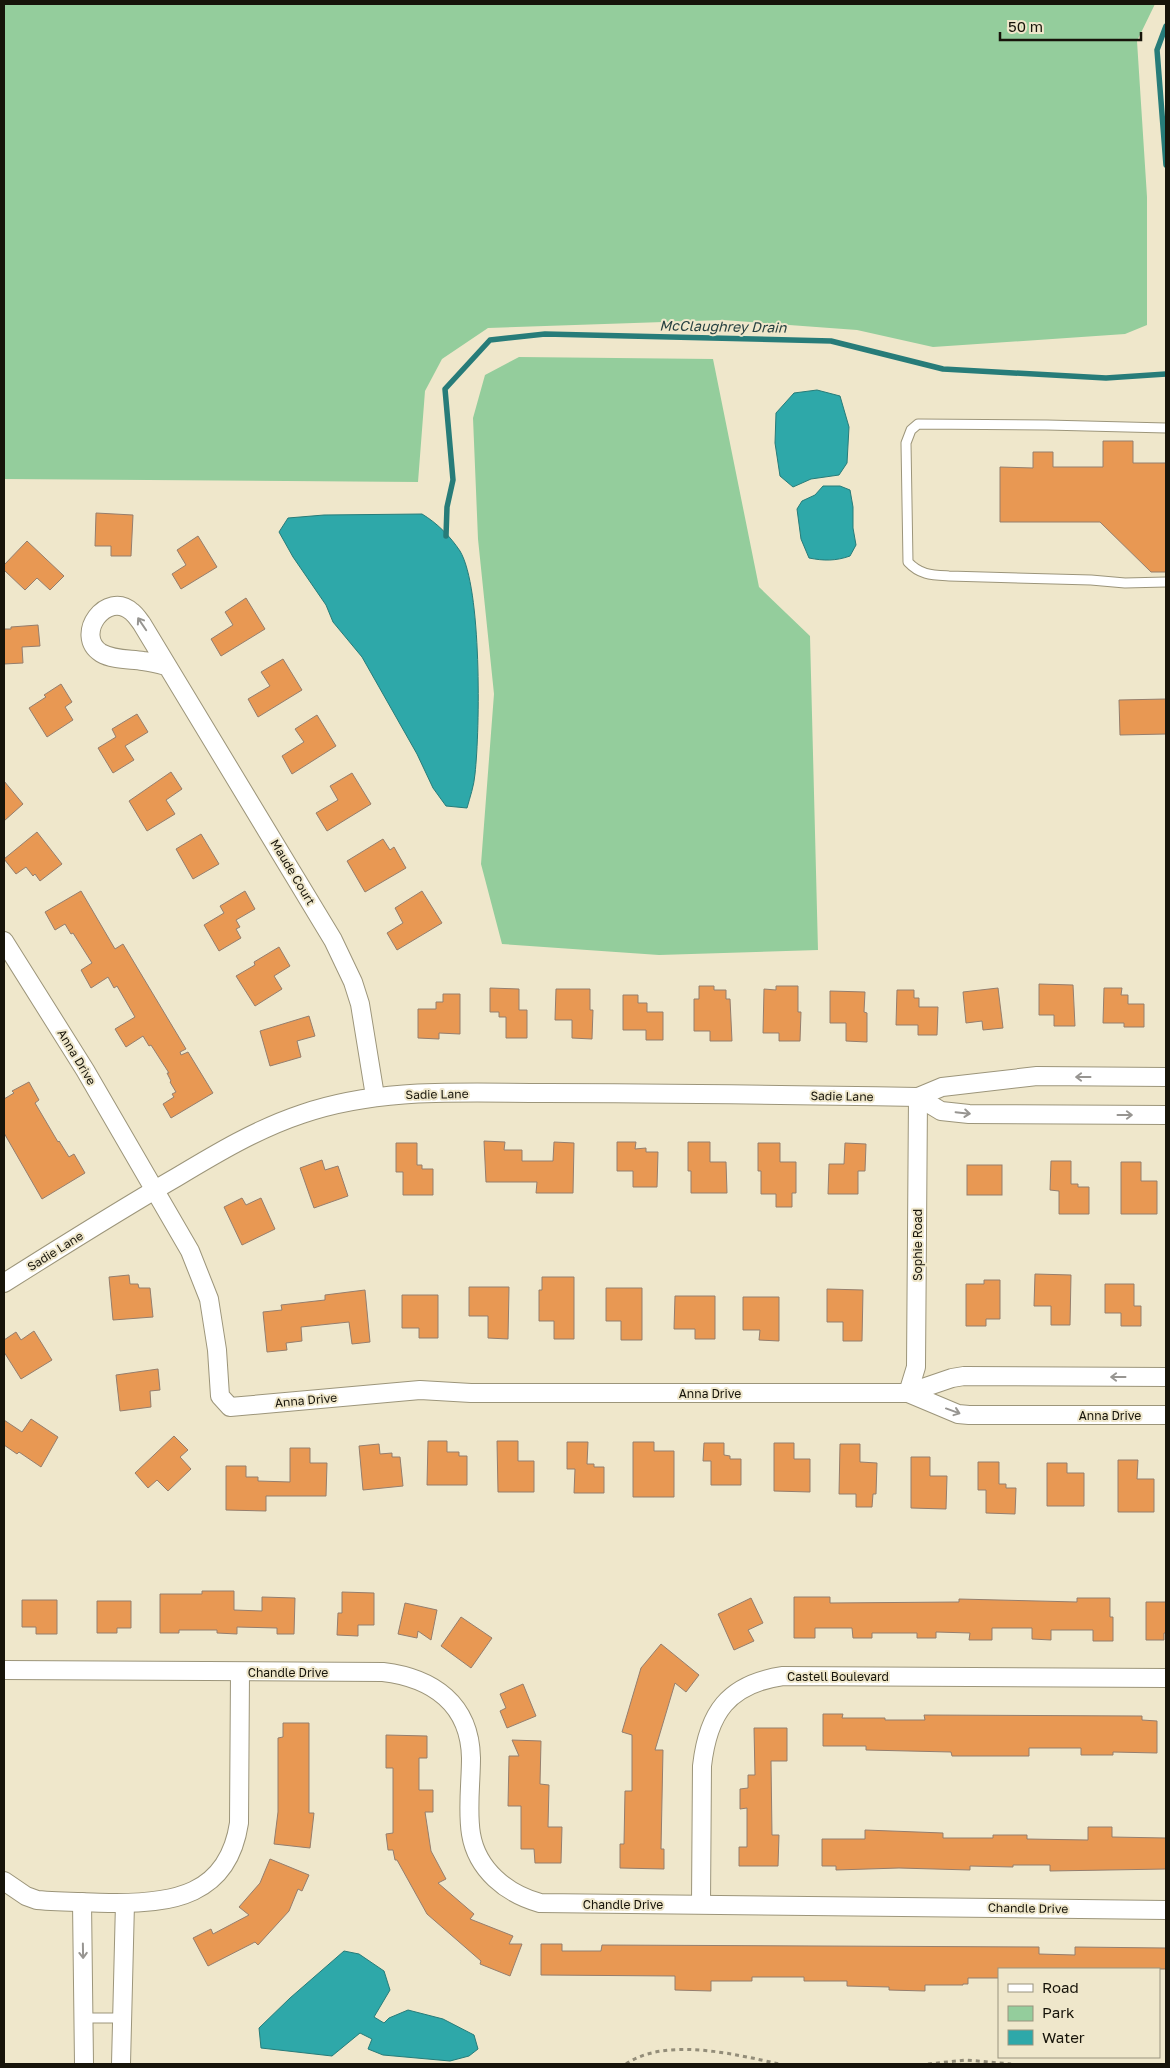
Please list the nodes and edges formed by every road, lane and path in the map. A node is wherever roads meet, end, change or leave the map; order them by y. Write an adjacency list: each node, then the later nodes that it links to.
1 (1166, 428): 2 (lane)
2 (1166, 582)
3 (166, 666): 6 (street, Maude Court)
4 (4, 941): 9 (street, Anna Drive)
5 (1166, 1077): 7 (street, Sadie Lane, one-way to 7)
6 (375, 1096): 7 (street, Sadie Lane); 9 (street, Sadie Lane)
7 (918, 1097): 8 (street, one-way to 8); 12 (street, Sophie Road)
8 (1166, 1115)
9 (155, 1189): 10 (street, Sadie Lane); 12 (street, Anna Drive)
10 (4, 1283)
11 (1166, 1377): 12 (street, Anna Drive, one-way to 12)
12 (908, 1392): 13 (street, Anna Drive, one-way to 13)
13 (1166, 1414)
14 (4, 1670): 15 (street, Chandle Drive)
15 (240, 1672): 19 (street, Chandle Drive); 20 (street, Chandle Drive)
16 (1166, 1678): 20 (street, Castell Boulevard)
17 (4, 1882): 18 (street, Chandle Drive)
18 (82, 1902): 19 (street, Chandle Drive); 22 (street, one-way to 22)
19 (125, 1903): 23 (street)
20 (701, 1904): 21 (street, Chandle Drive)
21 (1166, 1910)
22 (84, 2018): 23 (lane); 24 (street)
23 (121, 2018): 25 (street)
24 (84, 2064)
25 (121, 2064)
26 (626, 2064): 27 (path)
27 (778, 2064)
28 (928, 2064): 29 (path)
29 (1011, 2064)

